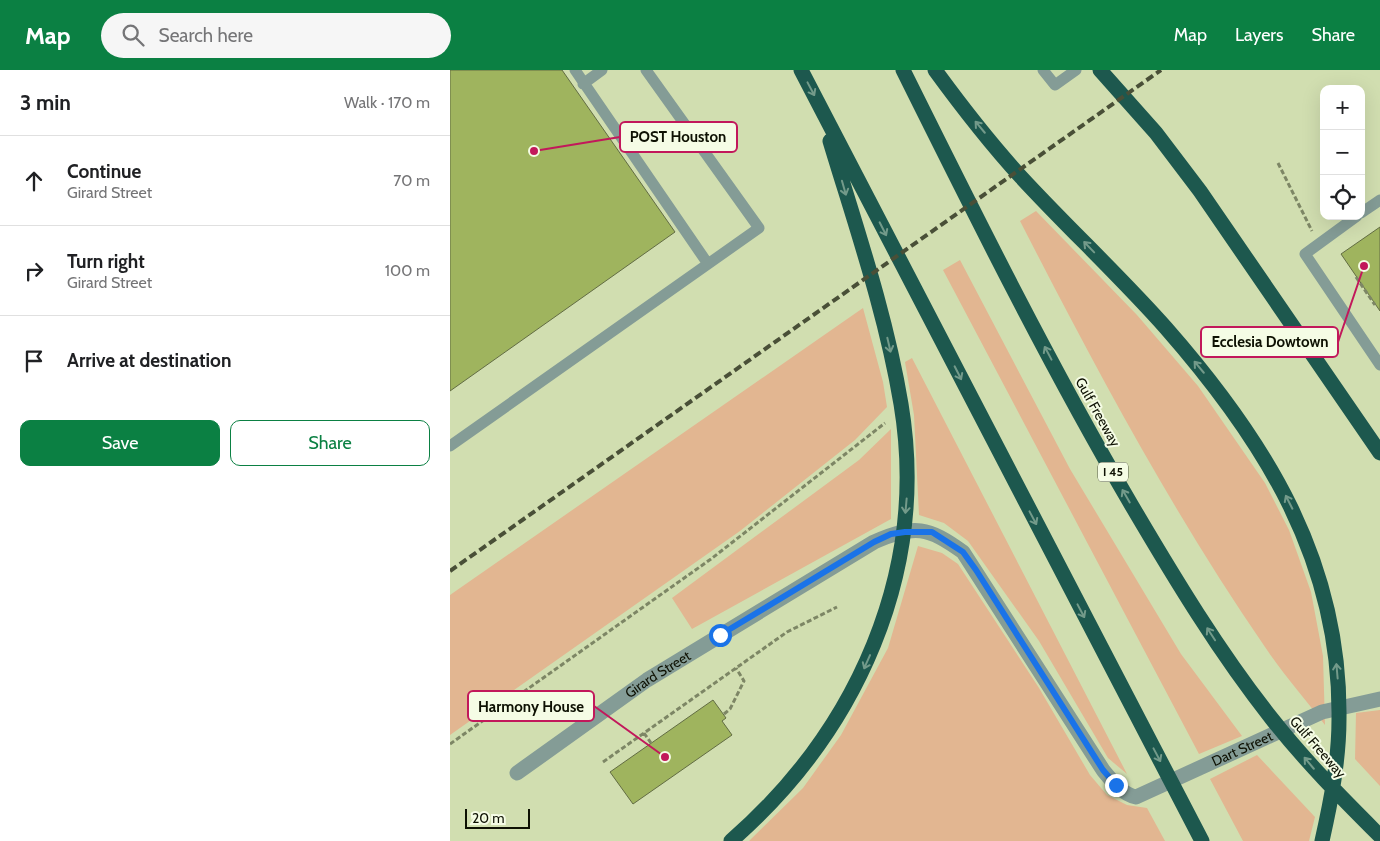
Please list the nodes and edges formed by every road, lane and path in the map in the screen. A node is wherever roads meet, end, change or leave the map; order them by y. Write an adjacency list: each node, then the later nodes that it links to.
1 (575, 70): 10 (lane)
2 (602, 70): 10 (lane)
3 (646, 70): 17 (lane)
4 (801, 70): 11 (highway, one-way to 11)
5 (904, 70): 34 (highway, Gulf Freeway / I 45, one-way to 5)
6 (935, 70): 37 (highway, one-way to 6)
7 (1043, 70): 8 (lane)
8 (1076, 70)
9 (1100, 70): 23 (highway)
10 (583, 84): 17 (lane)
11 (821, 108): 35 (highway, one-way to 35); 36 (highway, one-way to 36)
12 (1278, 163): 16 (path)
13 (1380, 200): 14 (lane)
14 (1365, 210)
15 (1352, 220): 16 (lane)
16 (1318, 245): 20 (lane)
17 (708, 264): 22 (lane)
18 (1356, 277): 19 (path)
19 (1375, 305)
20 (1380, 365)
21 (885, 423): 30 (path)
22 (450, 446)
23 (1380, 452)
24 (837, 606): 25 (path)
25 (736, 668): 27 (path); 28 (path)
26 (1380, 699): 33 (street, Dart Street)
27 (724, 714)
28 (644, 733): 29 (path); 31 (path)
29 (652, 743)
30 (450, 744)
31 (603, 762)
32 (517, 773): 33 (street, Girard Street)
33 (1136, 797)
34 (1380, 836)
35 (731, 841)
36 (1202, 841)
37 (1322, 841)

